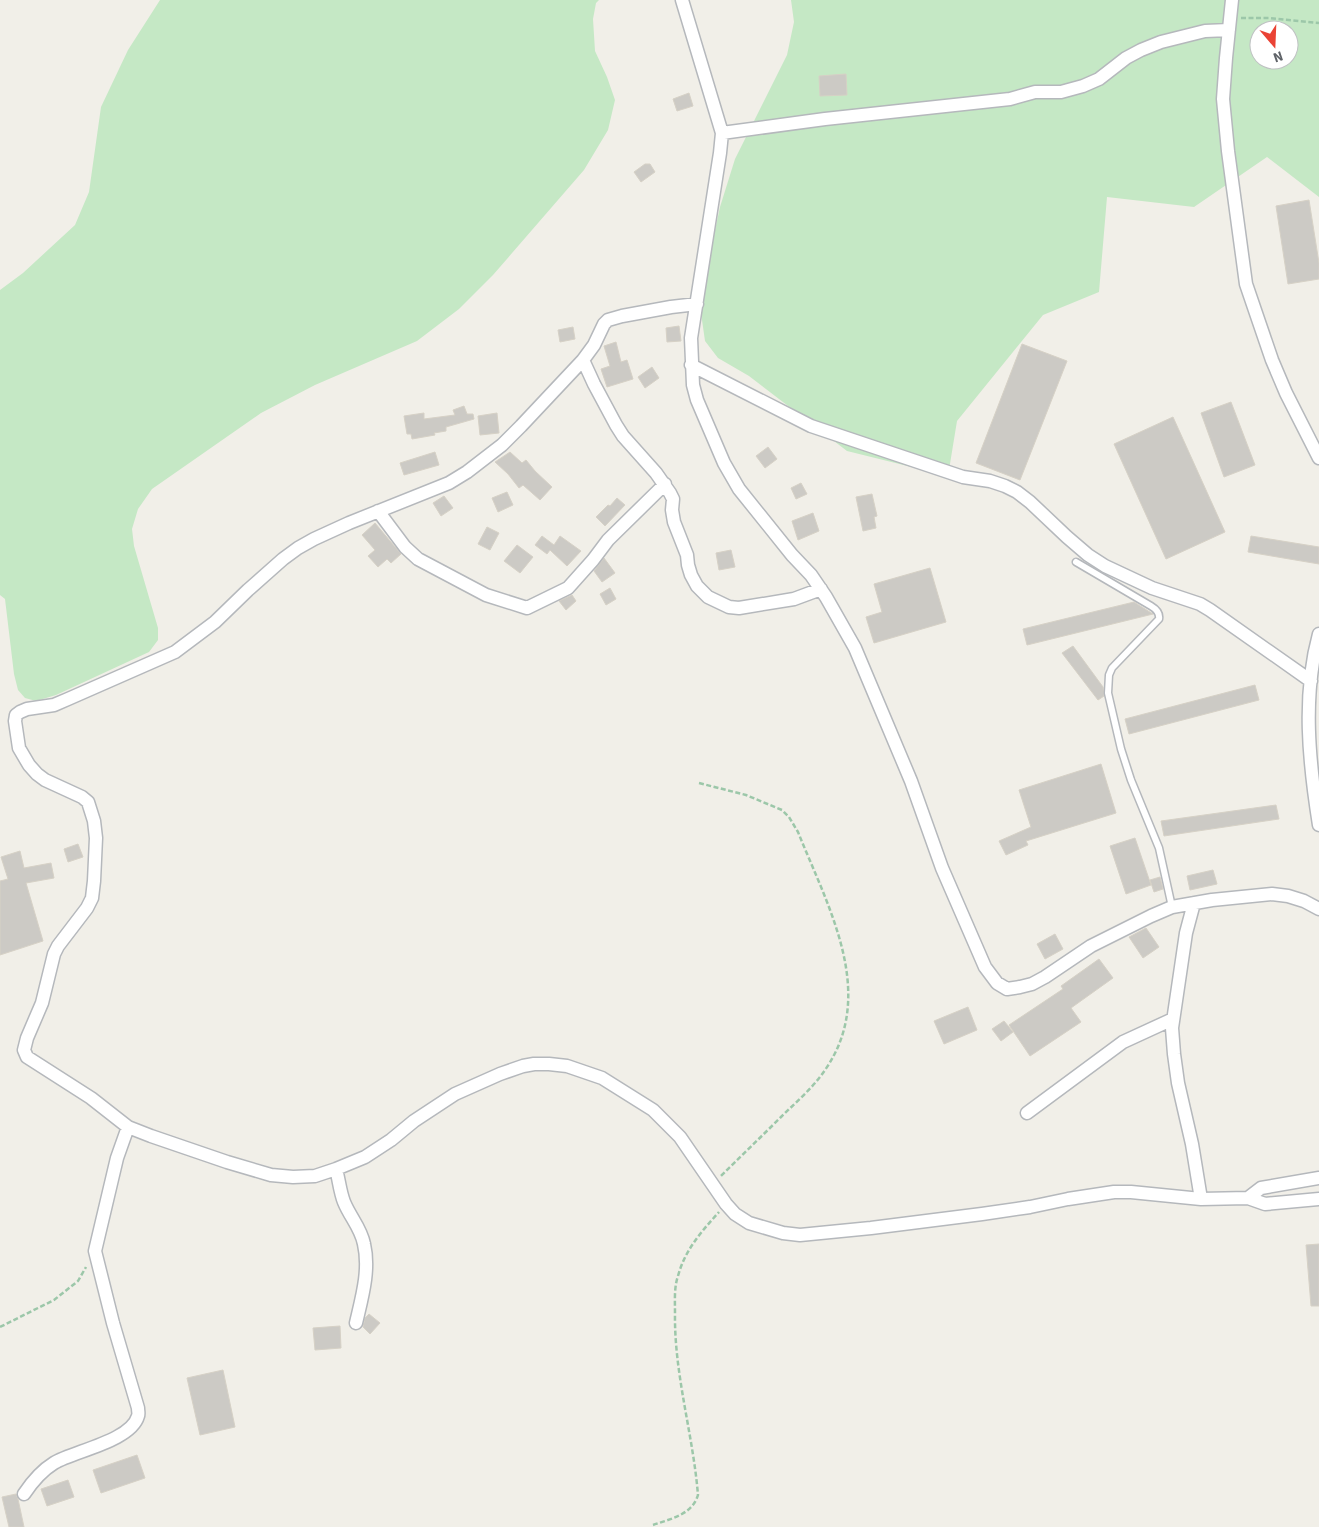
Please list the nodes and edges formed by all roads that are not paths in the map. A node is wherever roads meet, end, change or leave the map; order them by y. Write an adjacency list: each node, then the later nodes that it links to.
1 (682, 0): 4 (street)
2 (1232, 0): 3 (street)
3 (1230, 21): 4 (street); 8 (street)
4 (722, 133): 5 (street)
5 (697, 304): 6 (street); 7 (street)
6 (583, 360): 9 (street); 10 (street)
7 (691, 364): 12 (street); 14 (street)
8 (1319, 458)
9 (665, 484): 10 (street); 12 (street)
10 (378, 511): 21 (street)
11 (1076, 562): 17 (lane)
12 (820, 589): 17 (street)
13 (1319, 634): 14 (street)
14 (1311, 681): 15 (street)
15 (1319, 825)
16 (1194, 903): 17 (street); 18 (street); 19 (street)
17 (1172, 907)
18 (1319, 909)
19 (1173, 1019): 20 (street); 25 (street)
20 (1027, 1113)
21 (128, 1127): 22 (street); 28 (street)
22 (336, 1169): 25 (street); 27 (street)
23 (1319, 1178): 24 (street)
24 (1248, 1198): 25 (street); 26 (street)
25 (1201, 1199)
26 (1319, 1199)
27 (356, 1323)
28 (24, 1494)

